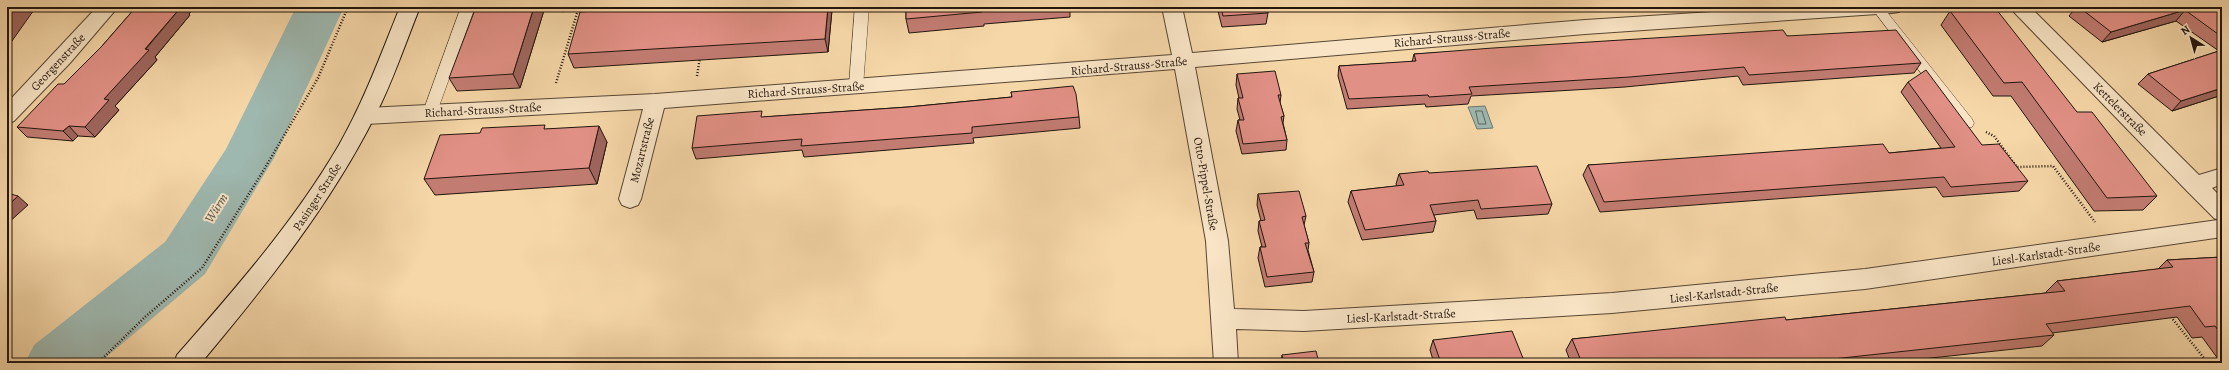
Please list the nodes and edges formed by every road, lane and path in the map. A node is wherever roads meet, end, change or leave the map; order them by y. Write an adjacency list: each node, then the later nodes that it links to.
1 (108, 7): 19 (street, Georgenstraße)
2 (348, 7): 30 (path)
3 (410, 7): 20 (street, Pasinger Straße)
4 (468, 7): 18 (lane)
5 (630, 7): 10 (path)
6 (862, 7): 14 (lane)
7 (1172, 7): 13 (street, Otto-Pippel-Straße)
8 (2019, 7): 23 (street, Kettelerstraße)
9 (1885, 8): 13 (street, Richard-Strauss-Straße); 21 (lane)
10 (578, 10): 11 (path); 17 (path)
11 (562, 11)
12 (701, 52): 15 (path)
13 (1184, 62): 14 (street, Richard-Strauss-Straße); 29 (street, Otto-Pippel-Straße)
14 (856, 86): 15 (street, Richard-Strauss-Straße)
15 (692, 98): 16 (street, Richard-Strauss-Straße)
16 (655, 101): 17 (street, Richard-Strauss-Straße); 24 (street, Mozartstraße)
17 (549, 106): 18 (street, Richard-Strauss-Straße)
18 (430, 112): 20 (street, Richard-Strauss-Straße)
19 (7, 116)
20 (366, 116): 31 (street, Pasinger Straße)
21 (1967, 123): 27 (path)
22 (2222, 176): 23 (street)
23 (2195, 184): 25 (street, Kettelerstraße)
24 (630, 199)
25 (2222, 212)
26 (2222, 228): 27 (street, Liesl-Karlstadt-Straße)
27 (2112, 245): 29 (street, Liesl-Karlstadt-Straße)
28 (2166, 311): 33 (path)
29 (1223, 319): 32 (street, Otto-Pippel-Straße)
30 (98, 363)
31 (186, 363)
32 (1226, 363)
33 (2208, 363)

